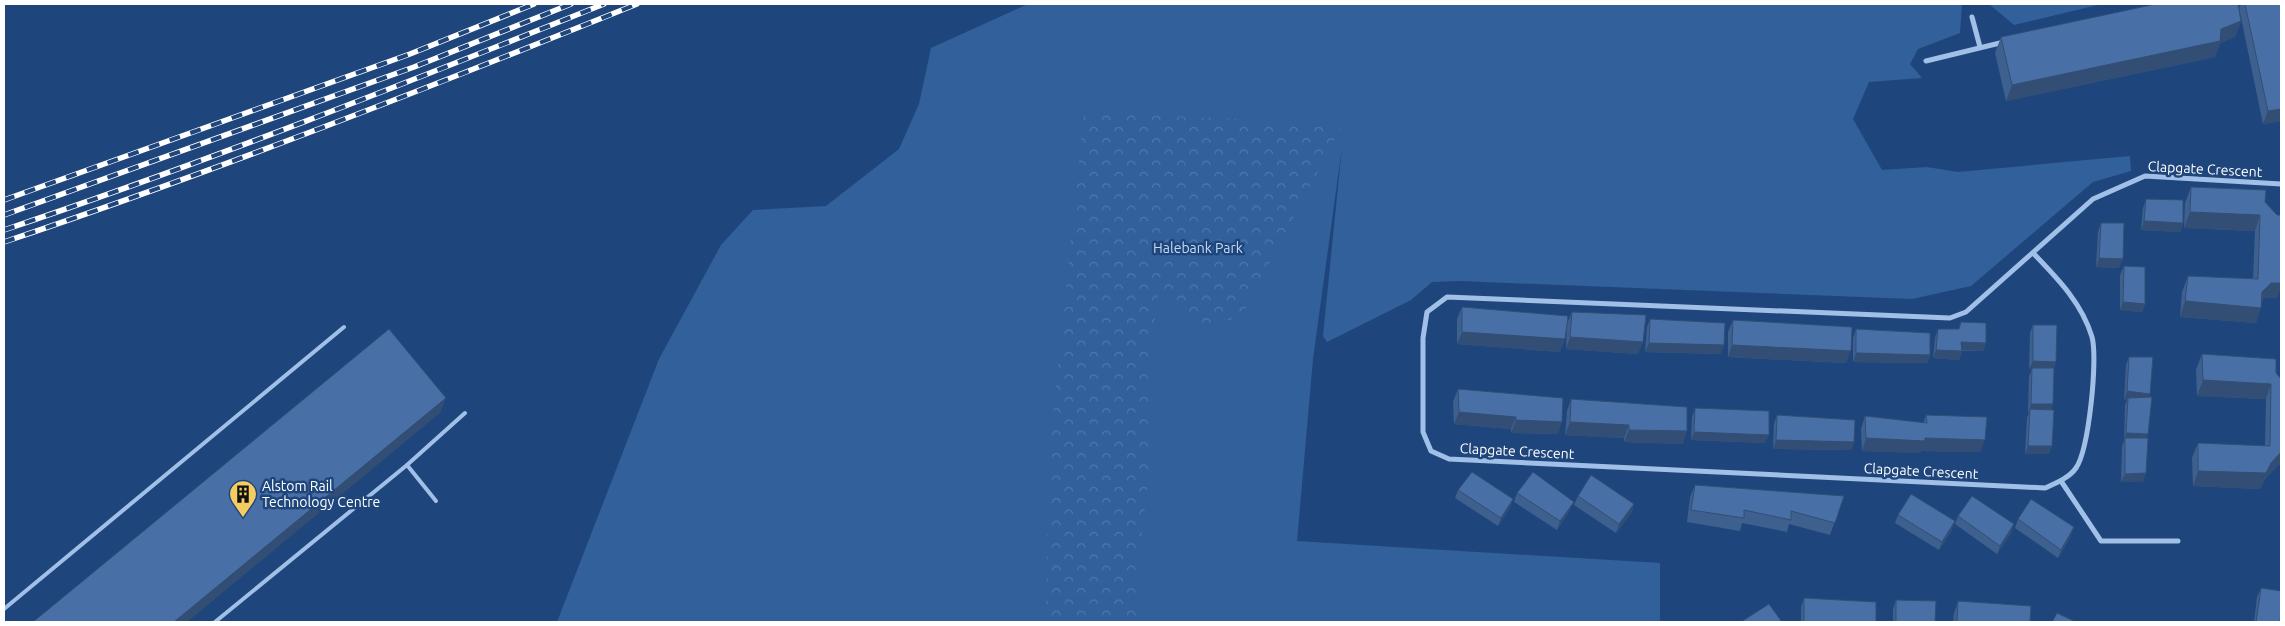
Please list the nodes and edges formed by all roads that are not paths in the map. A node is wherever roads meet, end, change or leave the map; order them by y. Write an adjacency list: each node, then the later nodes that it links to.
1 (1972, 17): 3 (street)
2 (2009, 41): 3 (street)
3 (1980, 47): 4 (street)
4 (1926, 61)
5 (2281, 184): 6 (street, Clapgate Crescent)
6 (2034, 254): 10 (street); 10 (street, Clapgate Crescent)
7 (344, 326): 13 (lane)
8 (465, 413): 9 (lane)
9 (407, 465): 11 (lane); 14 (lane)
10 (2061, 482): 12 (street)
11 (436, 501)
12 (2178, 541)
13 (4, 608)
14 (215, 622)

